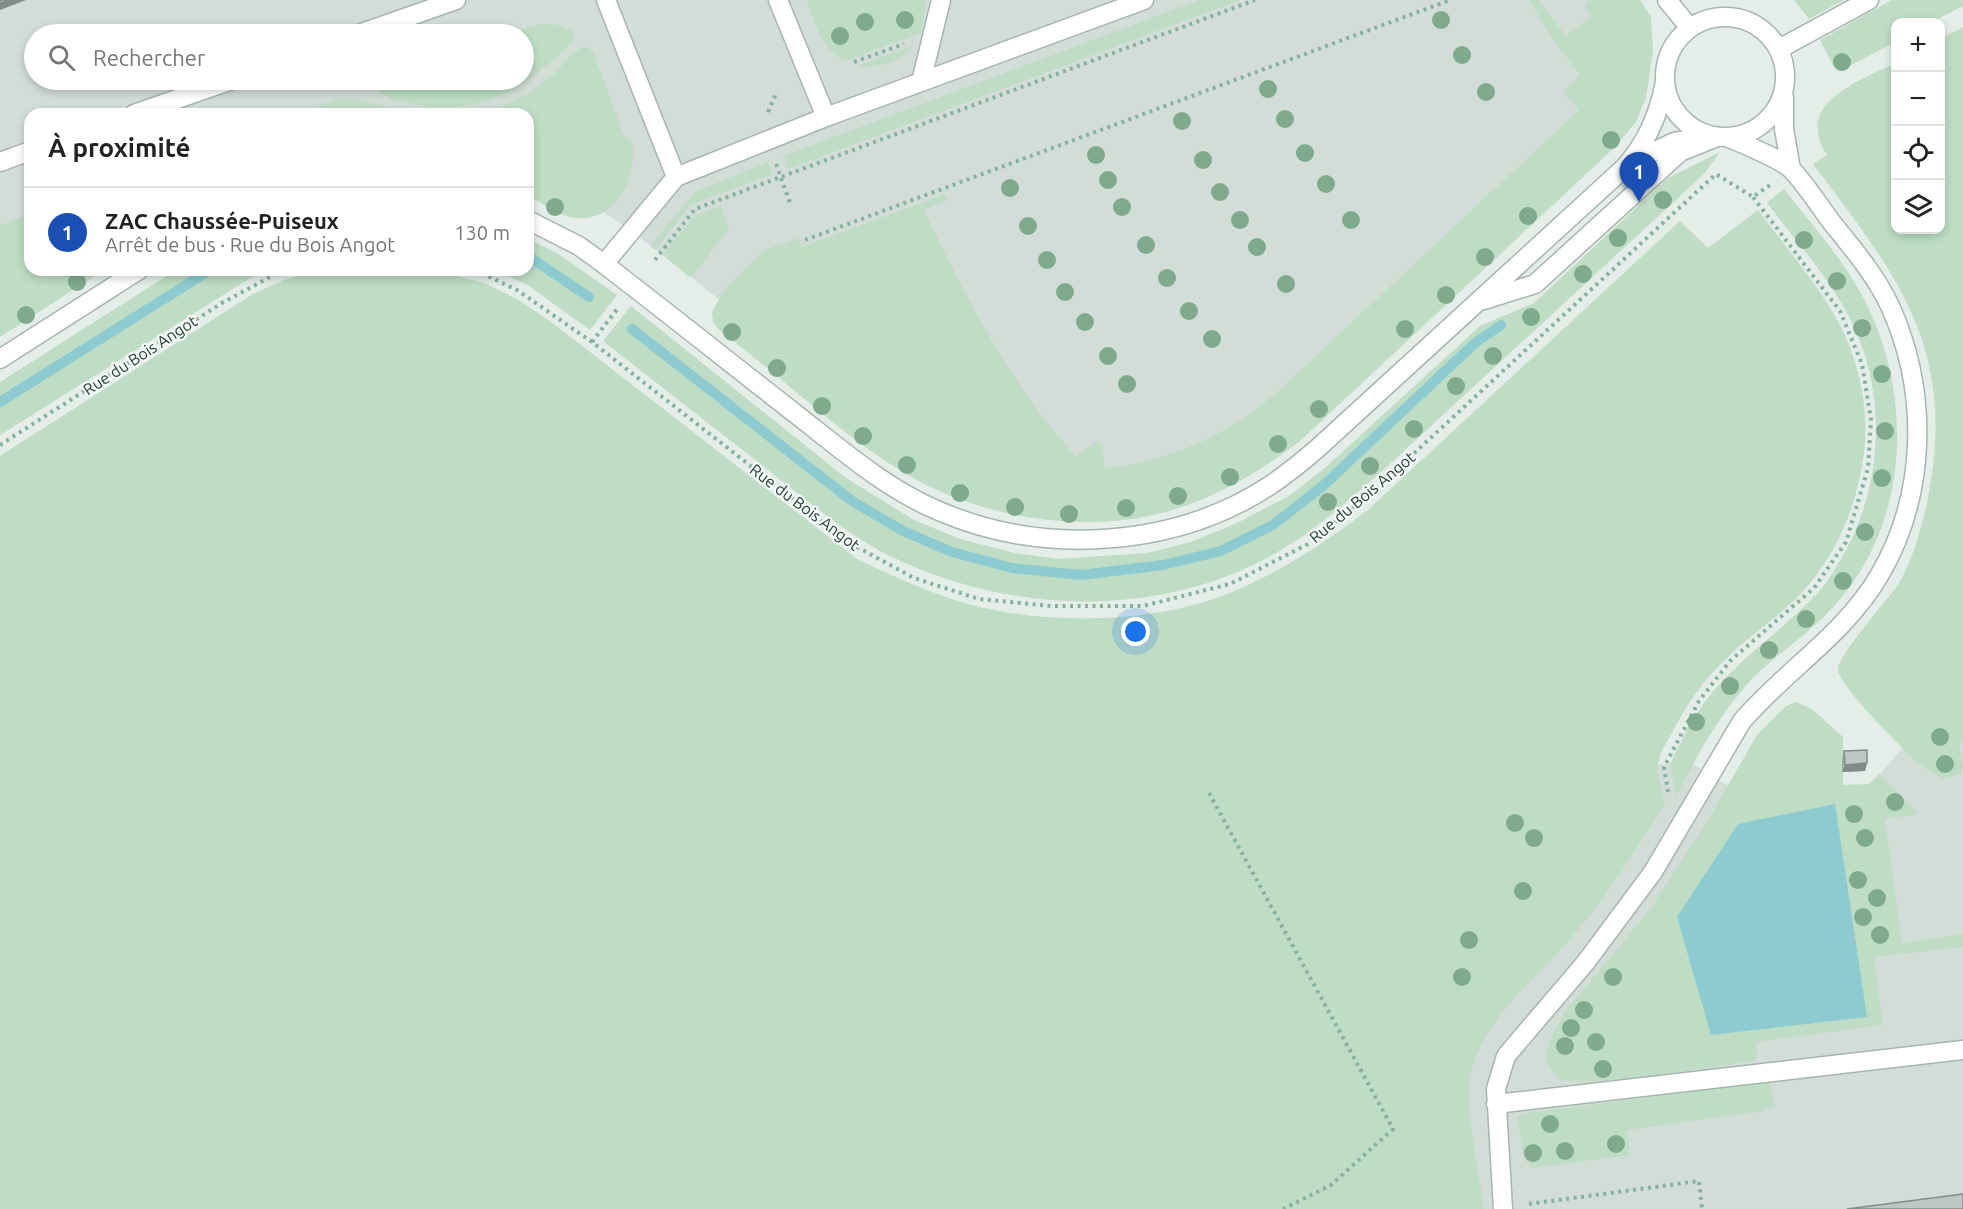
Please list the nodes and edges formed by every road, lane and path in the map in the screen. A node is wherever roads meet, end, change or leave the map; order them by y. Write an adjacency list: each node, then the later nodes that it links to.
1 (456, 0): 11 (street)
2 (606, 0): 28 (street)
3 (778, 0): 21 (street)
4 (941, 0): 16 (street)
5 (1144, 0): 16 (street)
6 (1255, 0): 29 (path)
7 (1450, 0): 34 (path)
8 (1667, 0): 12 (street)
9 (1869, 0): 14 (street)
10 (1731, 8): 12 (street); 14 (street)
11 (388, 24)
12 (1690, 28): 17 (street)
13 (908, 42): 15 (path)
14 (1779, 49): 18 (street)
15 (854, 62)
16 (921, 82): 21 (street)
17 (1665, 82): 22 (street); 26 (street)
18 (1785, 87): 22 (street); 27 (street)
19 (203, 90): 20 (street)
20 (151, 108)
21 (825, 117): 28 (street)
22 (1722, 137): 26 (street); 27 (street); 40 (street)
23 (24, 153): 25 (street)
24 (775, 160): 29 (path)
25 (0, 162)
26 (1624, 168): 40 (street)
27 (1791, 169): 48 (street)
28 (676, 177): 36 (street)
29 (781, 178): 32 (path); 35 (path)
30 (1771, 184): 31 (path)
31 (1753, 197): 42 (path, Rue du Bois Angot); 46 (path)
32 (790, 203)
33 (534, 222): 36 (street)
34 (805, 240)
35 (655, 260)
36 (604, 264): 40 (street)
37 (130, 276): 43 (street)
38 (272, 276): 44 (path, Rue du Bois Angot)
39 (488, 276): 42 (path, Rue du Bois Angot)
40 (1477, 302)
41 (618, 307): 42 (path)
42 (592, 342)
43 (0, 359)
44 (0, 445)
45 (1209, 793): 50 (path)
46 (1670, 801)
47 (1963, 1050): 48 (street)
48 (1496, 1104): 49 (street)
49 (1502, 1208): 51 (path)
50 (1282, 1209)
51 (1702, 1209)

